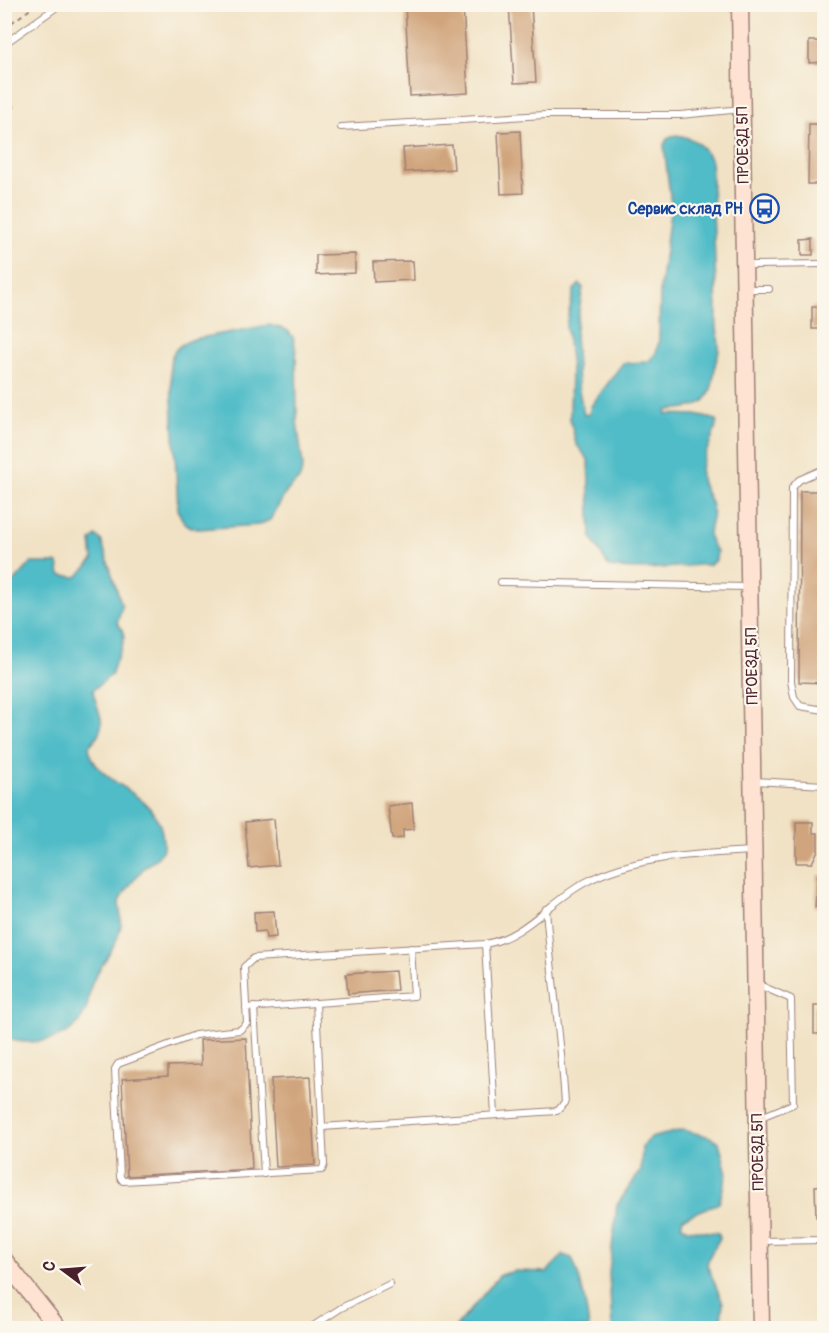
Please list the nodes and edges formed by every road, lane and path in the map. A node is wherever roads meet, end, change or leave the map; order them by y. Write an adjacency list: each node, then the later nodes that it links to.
1 (61, 4): 7 (lane)
2 (740, 4): 10 (street, ПРОЕЗД 5П)
3 (37, 5): 5 (path)
4 (4, 20): 5 (path)
5 (8, 25): 6 (path)
6 (4, 28)
7 (4, 44)
8 (4, 99): 9 (lane)
9 (10, 107)
10 (742, 109): 11 (lane); 13 (street, ПРОЕЗД 5П)
11 (340, 128)
12 (825, 264): 13 (lane)
13 (745, 265): 14 (street, ПРОЕЗД 5П)
14 (746, 289): 15 (lane); 18 (street, ПРОЕЗД 5П)
15 (769, 289)
16 (825, 469): 19 (lane)
17 (501, 582): 18 (lane)
18 (750, 588): 20 (street, ПРОЕЗД 5П)
19 (825, 710)
20 (753, 781): 21 (lane); 22 (street, ПРОЕЗД 5П)
21 (825, 785)
22 (754, 851): 23 (lane); 26 (street, ПРОЕЗД 5П)
23 (546, 909): 24 (lane); 30 (lane)
24 (485, 944): 25 (lane); 30 (lane)
25 (411, 948): 27 (lane); 29 (lane)
26 (755, 983): 31 (street, ПРОЕЗД 5П); 31 (lane)
27 (316, 1003): 28 (lane); 32 (lane)
28 (254, 1007): 29 (lane); 33 (lane)
29 (246, 1008): 33 (lane)
30 (495, 1114): 32 (lane)
31 (758, 1119): 35 (street, ПРОЕЗД 5П)
32 (322, 1127): 33 (lane)
33 (264, 1174)
34 (825, 1240): 35 (lane)
35 (759, 1241): 40 (street, ПРОЕЗД 5П)
36 (4, 1260): 38 (street)
37 (390, 1284): 39 (lane)
38 (58, 1329)
39 (310, 1329)
40 (761, 1329)

